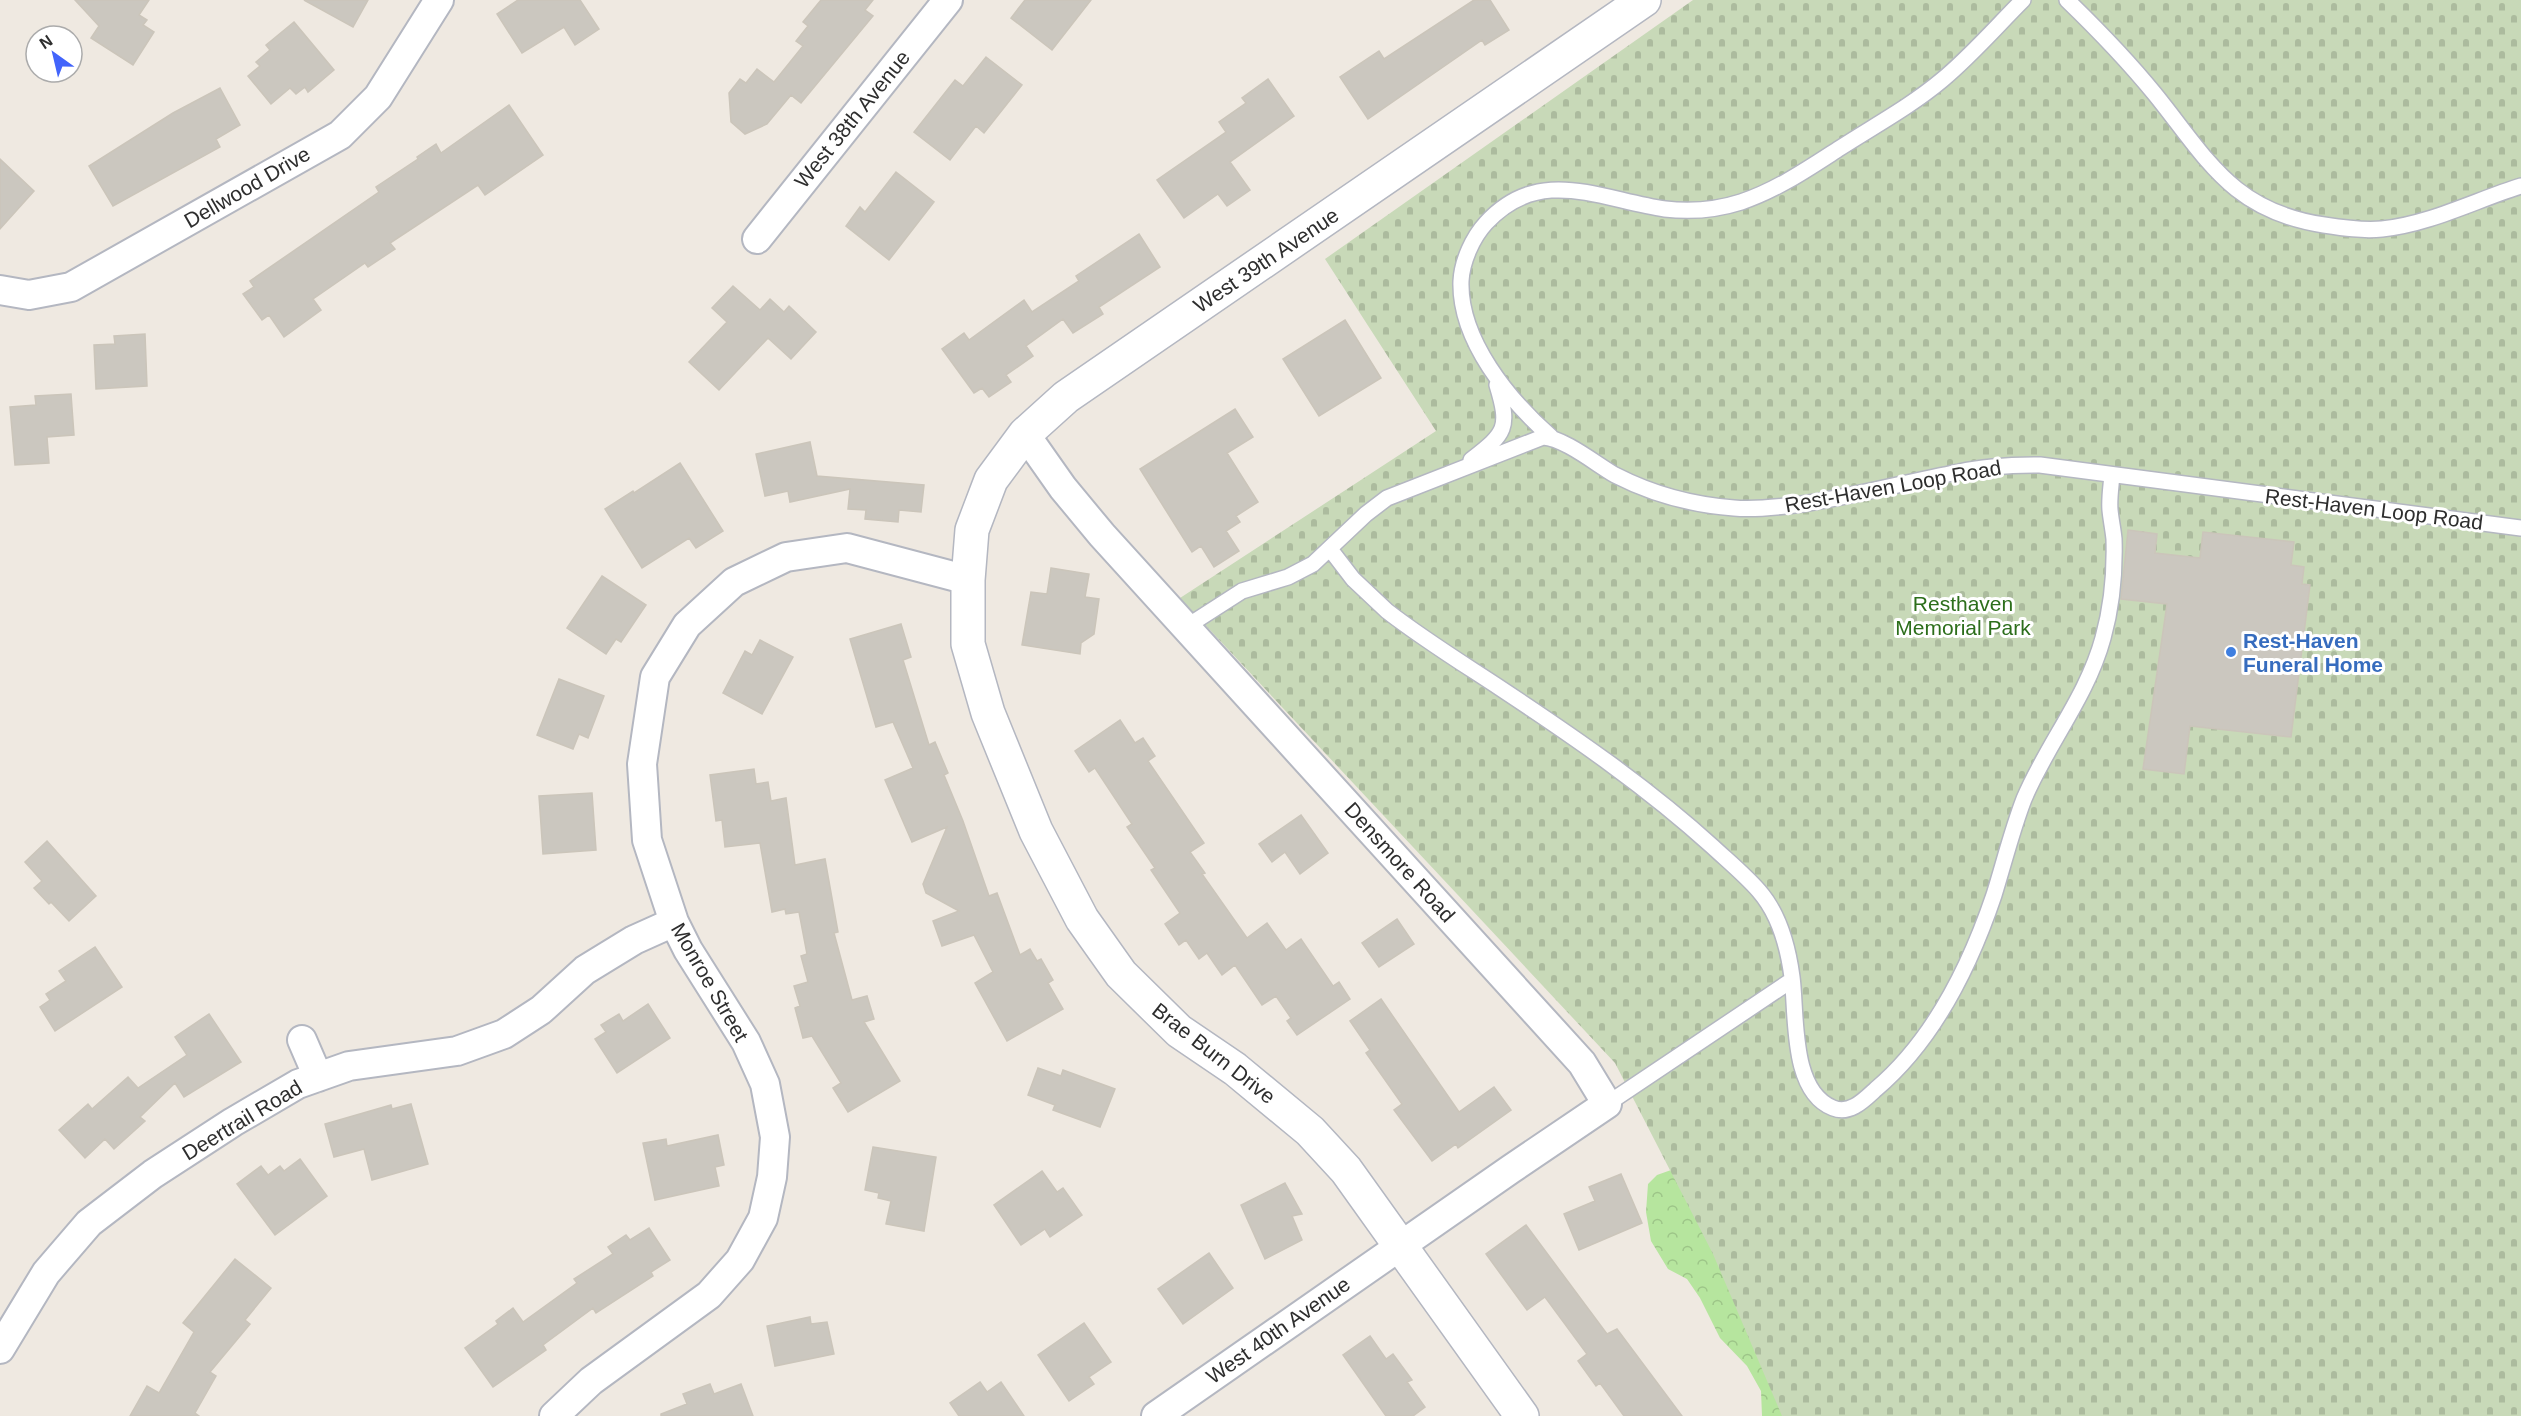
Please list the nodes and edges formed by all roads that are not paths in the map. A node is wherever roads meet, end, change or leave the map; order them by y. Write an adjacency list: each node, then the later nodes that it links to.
1 (439, 0): 9 (street, Dellwood Drive)
2 (948, 0): 8 (street, West 38th Avenue)
3 (1644, 0): 11 (street, West 39th Avenue)
4 (2031, 0): 6 (lane)
5 (2067, 0): 7 (lane)
6 (2018, 5): 10 (lane)
7 (2521, 186)
8 (757, 239)
9 (0, 290)
10 (1493, 372): 12 (lane, Rest-Haven Loop Road); 13 (lane)
11 (1025, 434): 17 (street, West 39th Avenue); 18 (street, Densmore Road)
12 (1551, 437): 13 (lane); 14 (lane, Rest-Haven Loop Road)
13 (1456, 471): 16 (lane)
14 (2112, 475): 15 (lane, Rest-Haven Loop Road); 20 (lane)
15 (2521, 528)
16 (1330, 549): 18 (lane); 20 (lane)
17 (968, 580): 19 (street, Monroe Street); 24 (street, Brae Burn Drive)
18 (1186, 627): 23 (street, Densmore Road)
19 (674, 922): 22 (street, Deertrail Road); 26 (street, Monroe Street)
20 (1792, 980): 23 (lane)
21 (302, 1040): 22 (street)
22 (318, 1077): 25 (street, Deertrail Road)
23 (1606, 1104): 24 (street)
24 (1400, 1245): 27 (street, West 40th Avenue); 28 (street, Brae Burn Drive)
25 (0, 1349)
26 (554, 1416)
27 (1156, 1416)
28 (1522, 1416)

